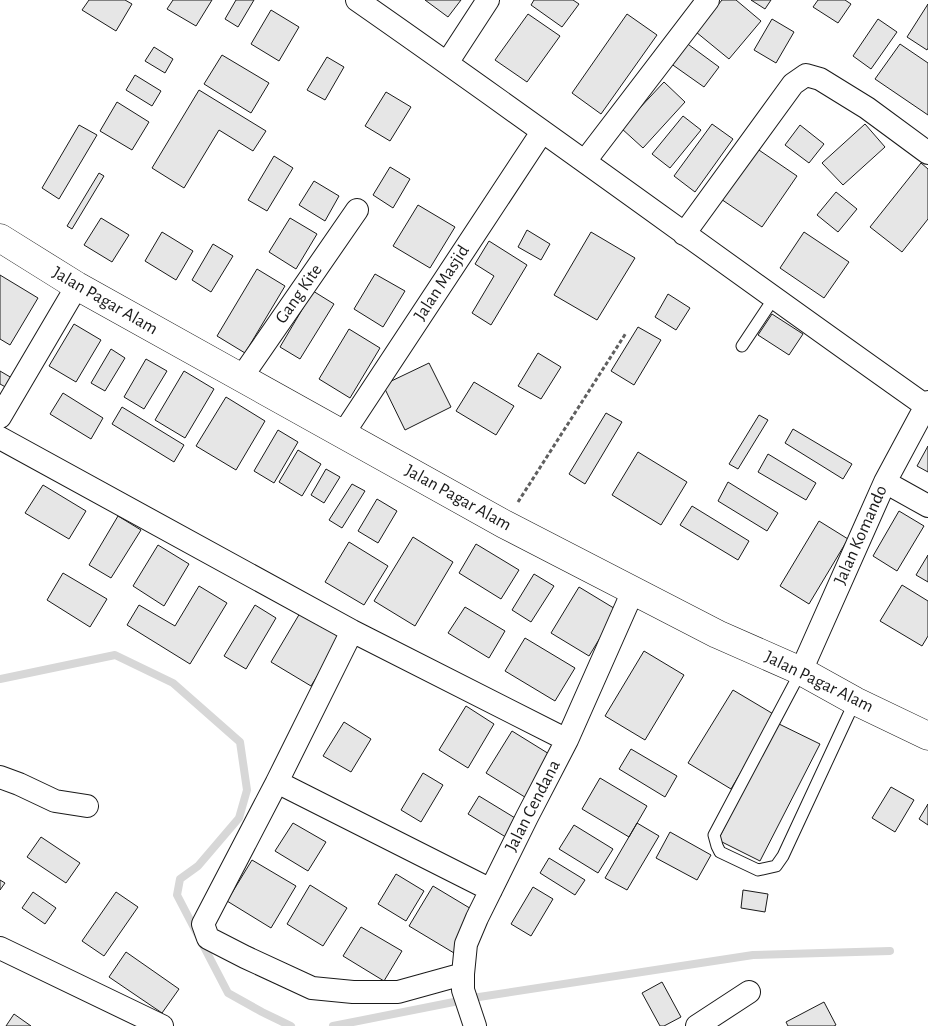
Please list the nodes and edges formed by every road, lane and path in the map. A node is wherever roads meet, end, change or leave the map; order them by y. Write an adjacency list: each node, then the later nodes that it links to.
1 (357, 0): 4 (street)
2 (488, 0): 4 (street)
3 (708, 0): 7 (street)
4 (446, 63): 5 (street)
5 (542, 132): 7 (street); 18 (street, Jalan Masjid)
6 (927, 152): 9 (street)
7 (584, 161): 9 (street)
8 (357, 210): 15 (street, Gang Kite)
9 (684, 234): 12 (street)
10 (0, 238): 11 (street, Jalan Pagar Alam)
11 (77, 286): 15 (street, Jalan Pagar Alam); 17 (street)
12 (774, 298): 14 (lane); 16 (street)
13 (626, 333): 22 (path)
14 (742, 346)
15 (241, 378): 18 (street, Jalan Pagar Alam)
16 (927, 404): 20 (street, Jalan Komando)
17 (0, 417)
18 (343, 434): 22 (street, Jalan Pagar Alam)
19 (0, 438): 24 (street)
20 (885, 482): 21 (street); 25 (street, Jalan Komando)
21 (928, 506)
22 (504, 524): 23 (street, Jalan Pagar Alam)
23 (633, 591): 25 (street, Jalan Pagar Alam); 28 (street, Jalan Cendana)
24 (352, 631): 28 (street); 30 (street)
25 (801, 672): 26 (street, Jalan Pagar Alam); 26 (lane)
26 (855, 701): 27 (street, Jalan Pagar Alam)
27 (928, 736)
28 (567, 740): 32 (street, Jalan Cendana)
29 (0, 777): 31 (street)
30 (277, 782): 32 (street); 34 (street)
31 (87, 806)
32 (491, 890): 34 (street, Jalan Cendana)
33 (0, 948): 36 (street)
34 (463, 982): 37 (street, Jalan Cendana)
35 (750, 992): 38 (street)
36 (162, 1026)
37 (475, 1026)
38 (697, 1026)

